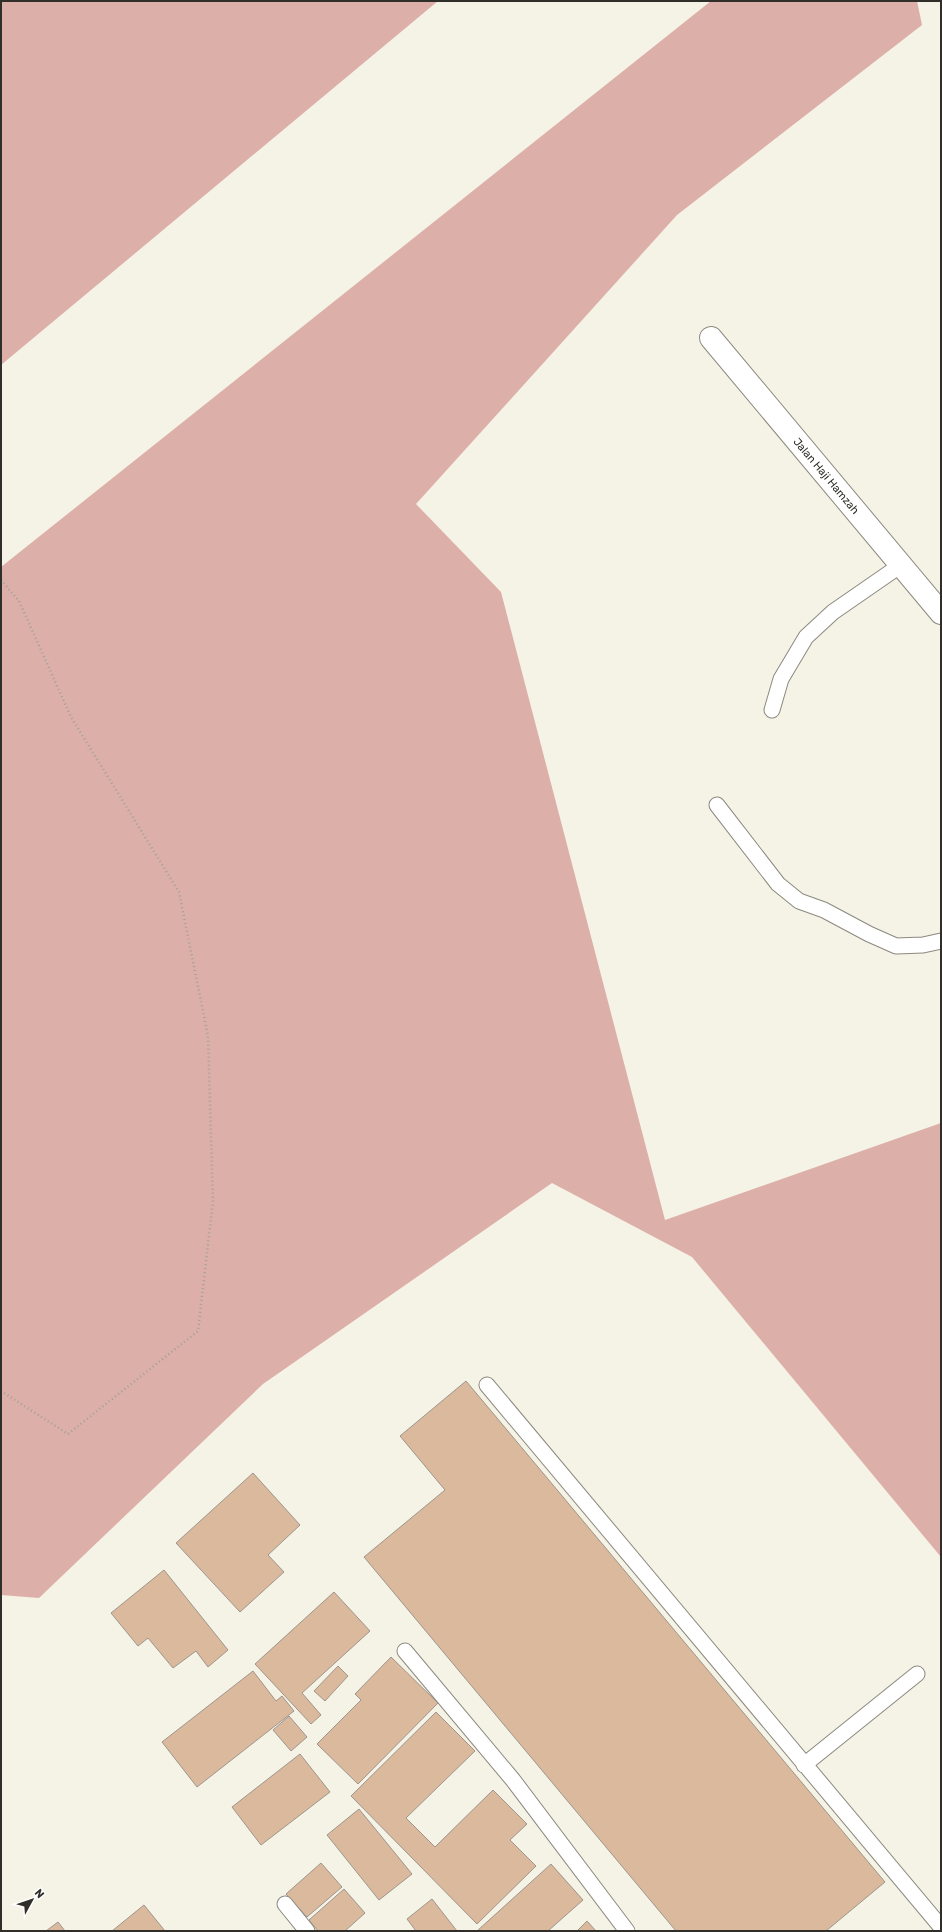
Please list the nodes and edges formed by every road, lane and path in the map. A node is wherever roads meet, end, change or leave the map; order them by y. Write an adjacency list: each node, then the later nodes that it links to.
1 (711, 338): 2 (street, Jalan Haji Hamzah)
2 (901, 565): 4 (street, Jalan Haji Hamzah); 5 (lane)
3 (1, 580): 9 (path)
4 (941, 614)
5 (772, 710)
6 (717, 805): 7 (lane)
7 (941, 941)
8 (487, 1385): 12 (lane)
9 (1, 1391)
10 (405, 1651): 16 (lane)
11 (917, 1674): 12 (lane)
12 (804, 1766): 14 (lane)
13 (286, 1904): 15 (lane)
14 (941, 1927)
15 (307, 1931)
16 (626, 1931)

